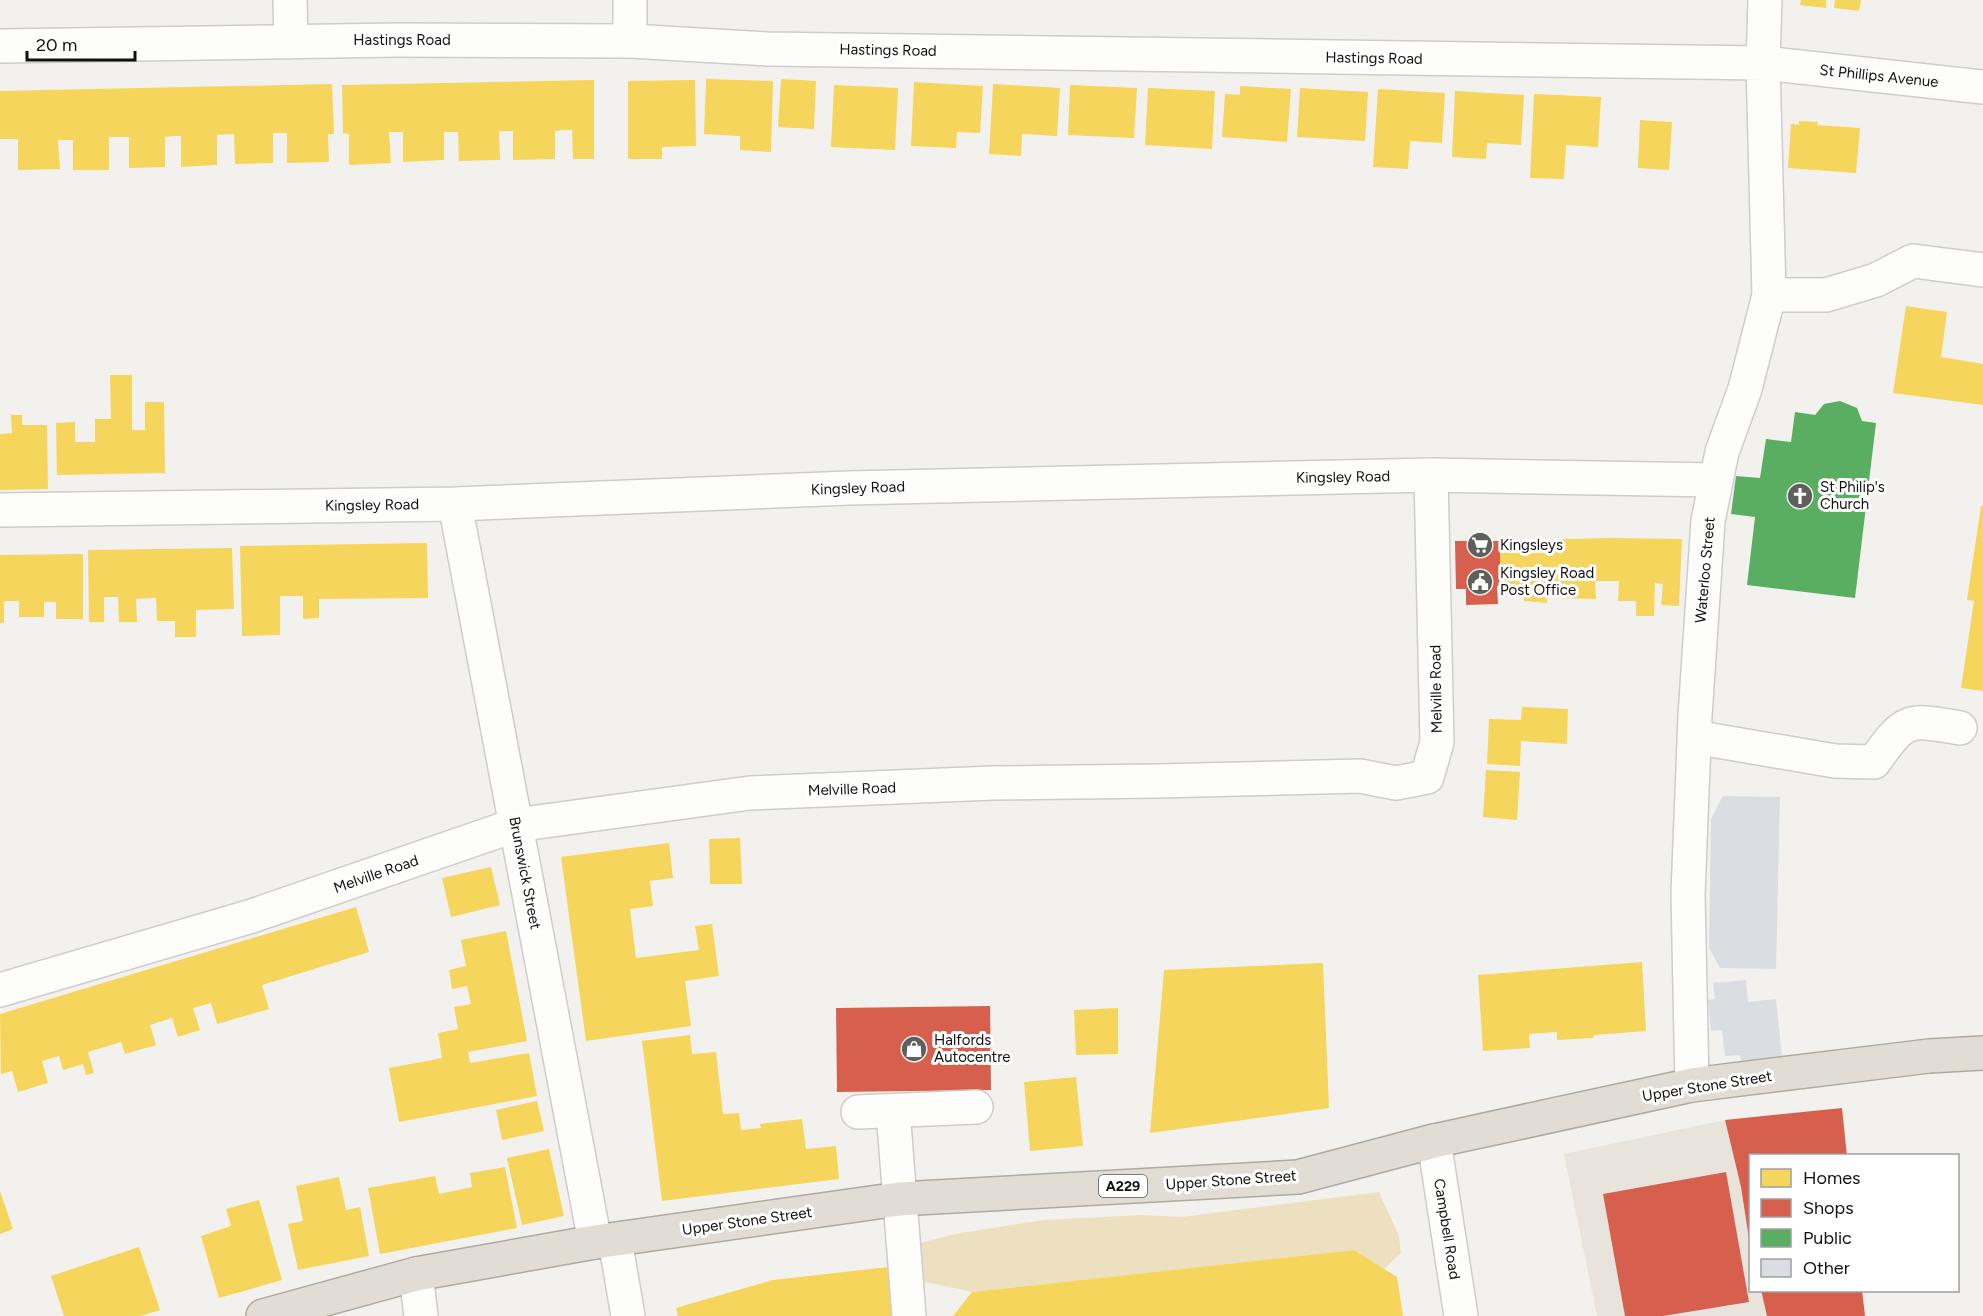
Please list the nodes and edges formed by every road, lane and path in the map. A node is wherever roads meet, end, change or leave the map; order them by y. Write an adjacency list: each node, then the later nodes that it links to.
1 (290, 0): 5 (street)
2 (630, 0): 4 (street)
3 (1765, 0): 7 (street, Waterloo Street)
4 (630, 41): 5 (street, Hastings Road); 7 (street, Hastings Road)
5 (291, 42): 6 (street, Hastings Road)
6 (0, 46)
7 (1769, 64): 8 (street, St Phillips Avenue); 10 (street, Waterloo Street)
8 (1983, 87)
9 (1983, 270): 10 (street)
10 (1769, 295): 12 (street, Waterloo Street)
11 (1431, 475): 12 (street, Kingsley Road); 13 (street, Kingsley Road); 17 (street, Melville Road)
12 (1715, 480): 16 (street, Waterloo Street)
13 (455, 504): 14 (street, Kingsley Road); 17 (street, Brunswick Street)
14 (0, 510)
15 (1960, 728): 16 (street)
16 (1694, 737): 20 (street, Waterloo Street)
17 (516, 825): 18 (street, Melville Road); 26 (street, Brunswick Street)
18 (0, 990)
19 (1983, 1053): 20 (highway, Upper Stone Street / A229)
20 (1692, 1085): 24 (highway, Upper Stone Street / A229)
21 (976, 1107): 22 (street)
22 (893, 1111): 23 (street); 25 (street)
23 (858, 1112)
24 (1434, 1141): 25 (highway, Upper Stone Street / A229); 32 (street, Campbell Road)
25 (899, 1199): 26 (highway, Upper Stone Street / A229); 31 (street)
26 (605, 1241): 27 (highway, Upper Stone Street / A229); 30 (street, Brunswick Street)
27 (416, 1274): 28 (highway, Upper Stone Street / A229); 29 (street)
28 (263, 1316)
29 (421, 1316)
30 (628, 1316)
31 (909, 1316)
32 (1461, 1316)

